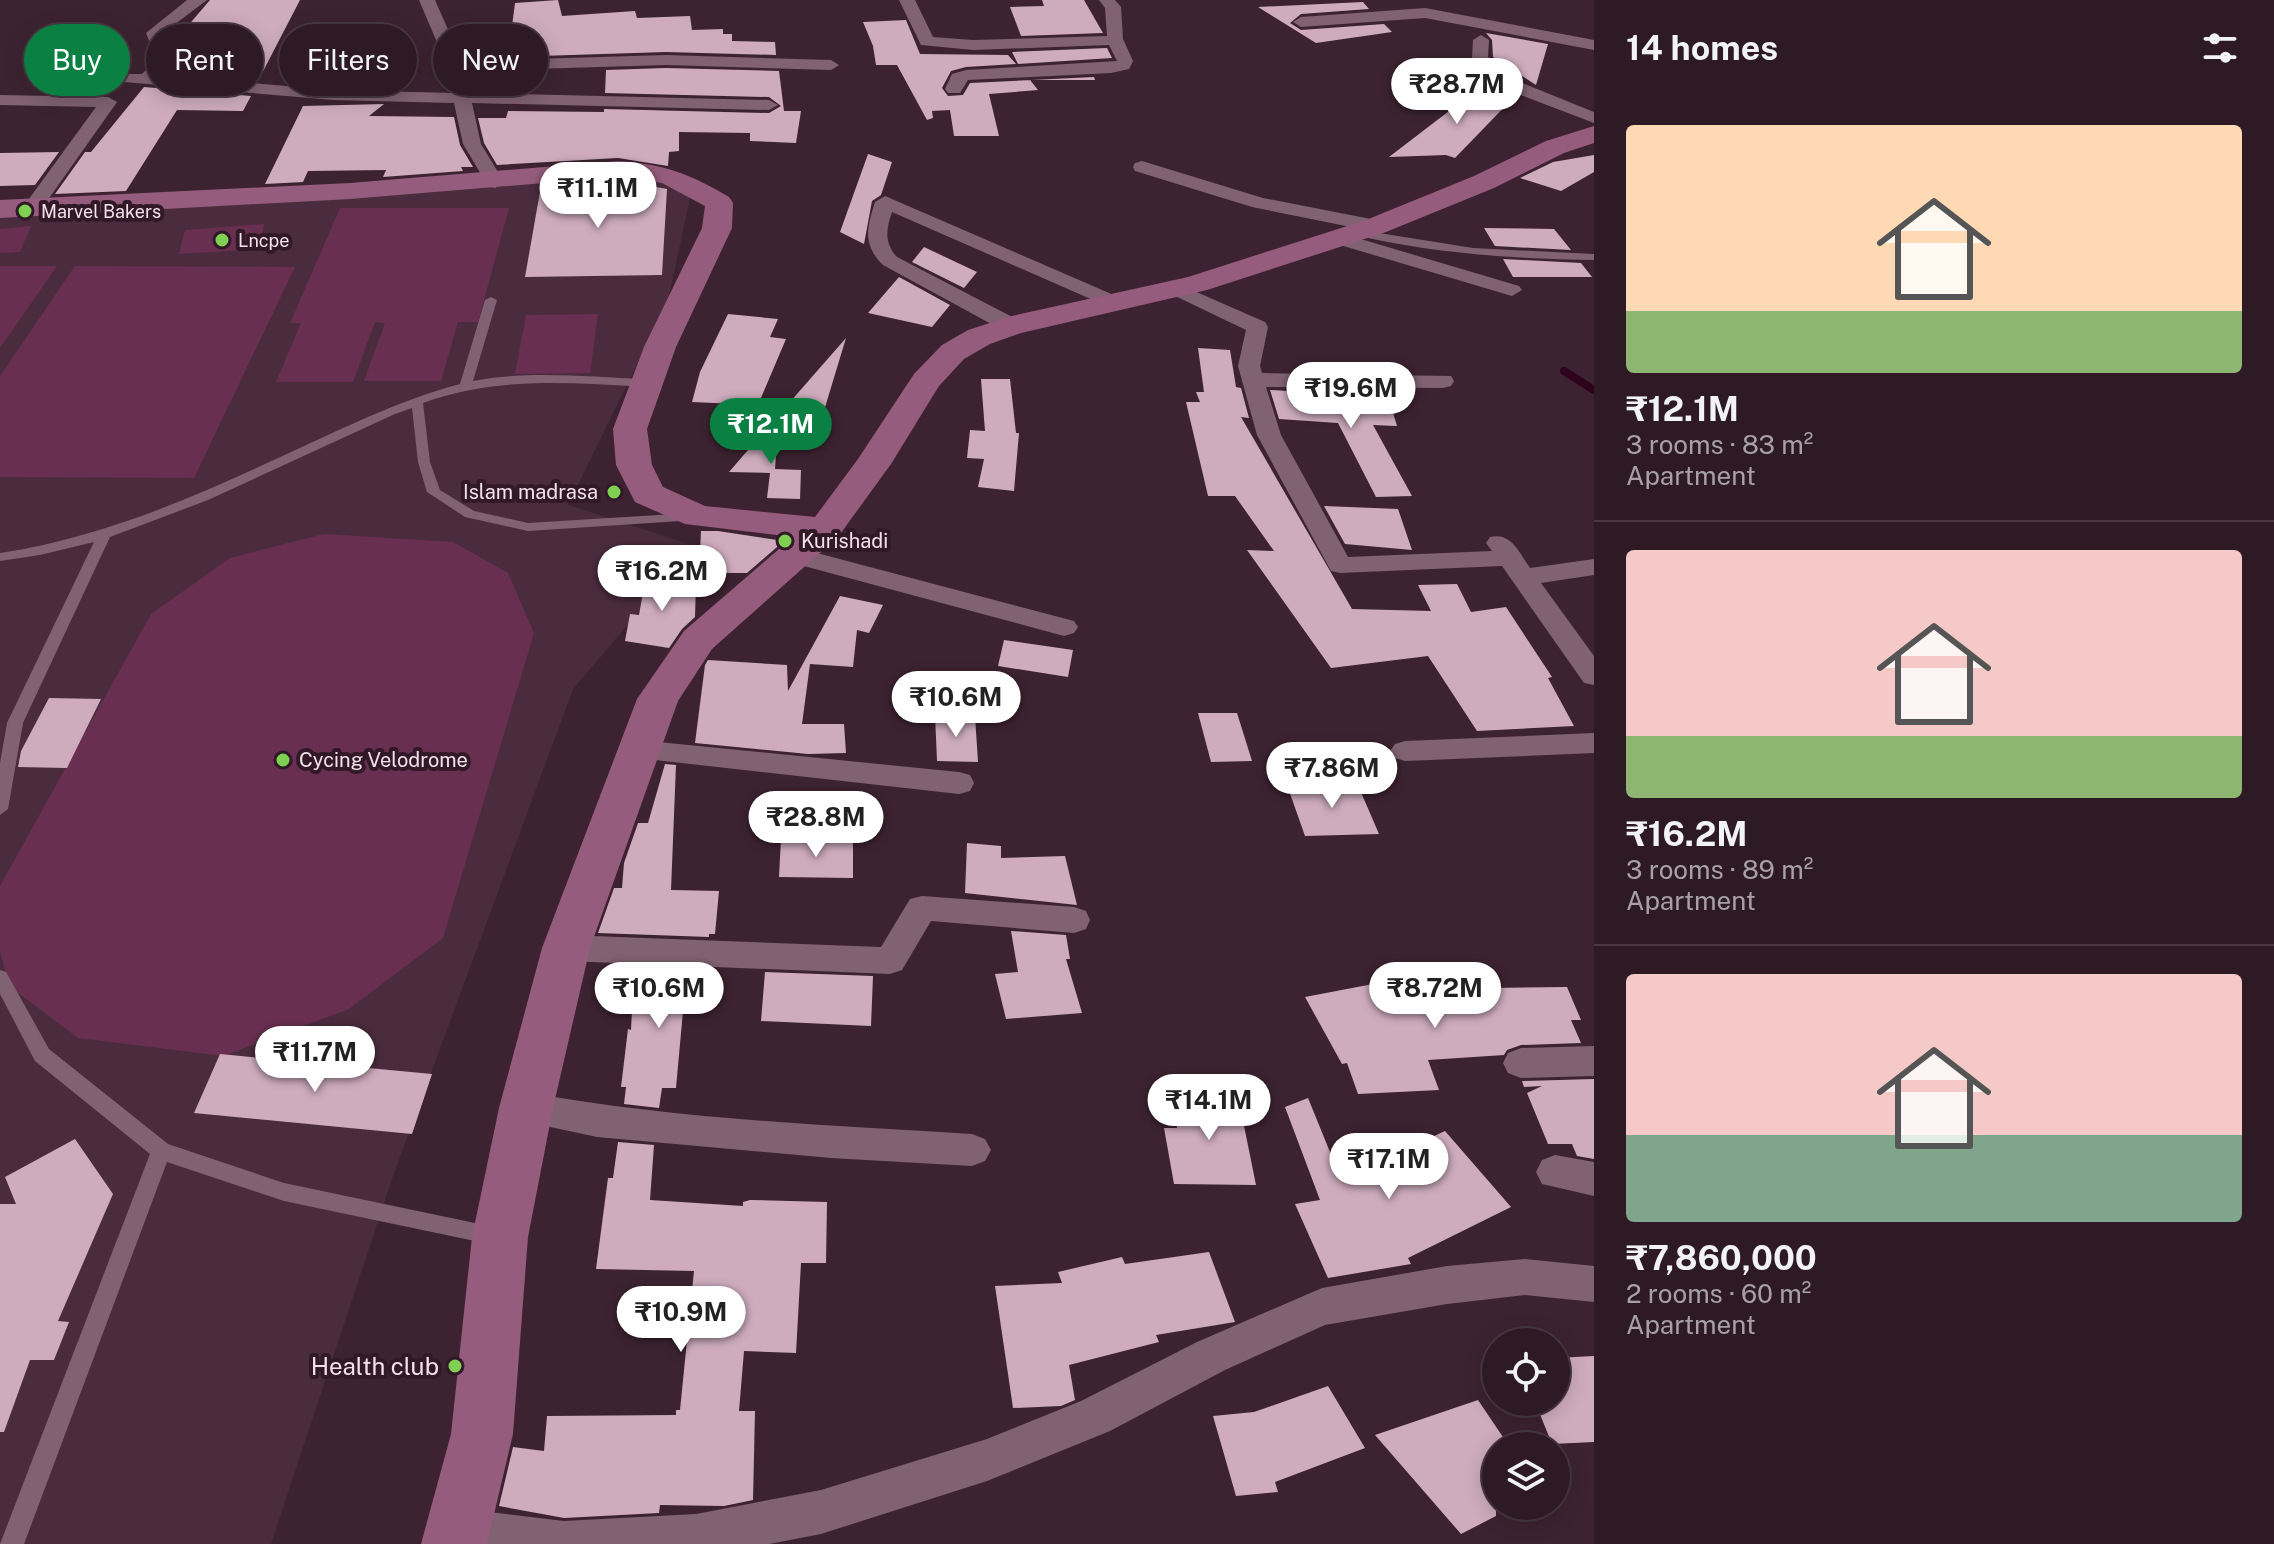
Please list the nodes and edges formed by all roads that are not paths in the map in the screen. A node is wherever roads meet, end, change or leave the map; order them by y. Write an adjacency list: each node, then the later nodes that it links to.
1 (199, 0): 14 (street)
2 (427, 0): 7 (street)
3 (907, 0): 8 (street)
4 (1107, 0): 8 (street)
5 (1419, 6): 6 (street); 10 (street)
6 (1301, 22)
7 (438, 24)
8 (1115, 39): 13 (street)
9 (1481, 40): 19 (street)
10 (1594, 45)
11 (548, 63): 12 (street)
12 (831, 65)
13 (954, 89)
14 (433, 95)
15 (461, 96): 22 (street)
16 (492, 96): 18 (street)
17 (0, 100): 23 (street)
18 (769, 105)
19 (1594, 118)
20 (1594, 134): 25 (main road)
21 (1142, 167): 25 (street)
22 (495, 182): 23 (main road); 34 (main road)
23 (33, 207): 24 (main road)
24 (0, 209)
25 (1356, 232): 26 (lane); 27 (main road); 28 (street)
26 (1594, 257)
27 (1176, 289): 30 (main road); 32 (street)
28 (1512, 290)
29 (491, 300): 35 (lane)
30 (1116, 303): 31 (main road); 31 (street)
31 (1012, 326): 39 (main road)
32 (1253, 380): 33 (street); 41 (street)
33 (1443, 381)
34 (646, 383): 35 (lane); 37 (main road)
35 (465, 386): 36 (lane)
36 (417, 401): 37 (lane); 38 (lane)
37 (698, 516): 39 (main road)
38 (103, 537): 40 (lane); 50 (lane)
39 (812, 542): 43 (street); 47 (main road)
40 (0, 557)
41 (1511, 559): 42 (street); 44 (street)
42 (1594, 567)
43 (1064, 627)
44 (1584, 648): 45 (street)
45 (1594, 676)
46 (1594, 743): 48 (street)
47 (638, 750): 49 (street); 52 (main road)
48 (1405, 751)
49 (959, 783)
50 (0, 809)
51 (1074, 920): 52 (street)
52 (566, 948): 56 (main road)
53 (0, 977): 58 (lane)
54 (1594, 1061): 55 (street)
55 (1521, 1063)
56 (526, 1108): 57 (street); 61 (main road)
57 (972, 1150)
58 (161, 1151): 61 (lane); 64 (lane)
59 (1555, 1172): 60 (street)
60 (1594, 1179)
61 (500, 1237): 63 (main road)
62 (1594, 1284): 63 (street)
63 (456, 1537)
64 (12, 1544)

